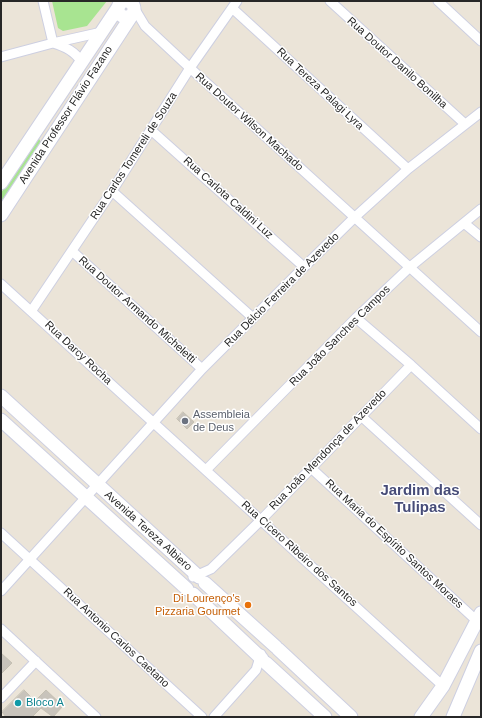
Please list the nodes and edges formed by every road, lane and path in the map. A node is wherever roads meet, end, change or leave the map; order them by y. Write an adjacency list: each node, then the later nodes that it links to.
1 (43, 1): 8 (street)
2 (330, 1): 14 (street, Rua Doutor Danilo Bonilha)
3 (438, 1): 7 (street)
4 (234, 5): 12 (street, Rua Carlos Tomereli de Souza); 16 (street, Rua Tereza Palagi Lyra)
5 (129, 9): 6 (street, Avenida Professor Flávio Fazano); 11 (street, Avenida Professor Flávio Fazano); 12 (street, Rua Doutor Wilson Machado)
6 (102, 32): 8 (street); 10 (street, Avenida Professor Flávio Fazano)
7 (481, 41)
8 (53, 43): 9 (street); 10 (street)
9 (1, 57)
10 (82, 62): 11 (street); 17 (street, Avenida Professor Flávio Fazano)
11 (100, 64): 20 (street, Avenida Professor Flávio Fazano)
12 (190, 68): 15 (street, Rua Carlos Tomereli de Souza); 21 (street, Rua Doutor Wilson Machado)
13 (481, 112): 14 (street, Rua Délcio Ferreira de Azevedo)
14 (465, 124): 16 (street, Rua Délcio Ferreira de Azevedo)
15 (151, 130): 18 (street, Rua Carlos Tomereli de Souza); 25 (street, Rua Carlota Caldini Luz)
16 (408, 169): 21 (street, Rua Délcio Ferreira de Azevedo)
17 (1, 183)
18 (112, 191): 24 (street, Rua Carlos Tomereli de Souza); 29 (street)
19 (481, 209): 22 (street, Rua João Sanches Campos)
20 (1, 215)
21 (355, 217): 25 (street, Rua Délcio Ferreira de Azevedo); 26 (street, Rua Doutor Wilson Machado)
22 (464, 223): 23 (street); 26 (street, Rua João Sanches Campos)
23 (481, 237)
24 (72, 251): 28 (street, Rua Carlos Tomereli de Souza); 33 (street, Rua Doutor Armando Micheletti)
25 (304, 267): 29 (street, Rua Délcio Ferreira de Azevedo)
26 (410, 267): 30 (street, Rua João Sanches Campos); 31 (street, Rua Doutor Wilson Machado)
27 (1, 284): 28 (street, Rua Darcy Rocha)
28 (32, 310): 37 (street, Rua Darcy Rocha)
29 (253, 318): 33 (street, Rua Délcio Ferreira de Azevedo)
30 (356, 318): 32 (street); 40 (street, Rua João Sanches Campos)
31 (481, 332)
32 (411, 365): 35 (street, Rua João Mendonça de Azevedo); 38 (street)
33 (202, 369): 37 (street, Rua Délcio Ferreira de Azevedo)
34 (1, 396): 41 (street, Avenida Tereza Albiero)
35 (361, 416): 39 (street, Rua João Mendonça de Azevedo); 44 (street)
36 (1, 420): 42 (street, Avenida Tereza Albiero)
37 (154, 423): 40 (street, Rua Cícero Ribeiro dos Santos); 41 (street, Rua Délcio Ferreira de Azevedo)
38 (481, 429)
39 (311, 468): 43 (street, Rua João Mendonça de Azevedo); 50 (street, Rua Maria do Espírito Santos Moraes)
40 (206, 470): 43 (street, Rua Cícero Ribeiro dos Santos)
41 (98, 484): 42 (street, Rua Délcio Ferreira de Azevedo); 47 (street, Avenida Tereza Albiero)
42 (86, 497): 46 (street, Rua Délcio Ferreira de Azevedo); 49 (street, Avenida Tereza Albiero)
43 (261, 520): 47 (street, Rua João Mendonça de Azevedo); 56 (street, Rua Cícero Ribeiro dos Santos)
44 (481, 525)
45 (1, 533): 46 (street, Rua Antonio Carlos Caetano)
46 (30, 559): 48 (street, Rua Délcio Ferreira de Azevedo); 59 (street, Rua Antonio Carlos Caetano)
47 (201, 580): 49 (street); 52 (street, Avenida Tereza Albiero)
48 (1, 591)
49 (190, 592): 55 (street, Avenida Tereza Albiero)
50 (479, 616): 56 (street)
51 (1, 629): 54 (street)
52 (277, 648): 55 (street); 62 (street, Avenida Tereza Albiero)
53 (481, 651): 64 (street)
54 (36, 661): 57 (street); 58 (street)
55 (264, 662): 60 (street); 61 (street, Avenida Tereza Albiero)
56 (443, 686): 63 (street)
57 (1, 698)
58 (96, 717)
59 (202, 717)
60 (214, 717)
61 (326, 717)
62 (351, 717)
63 (421, 717)
64 (453, 717)

